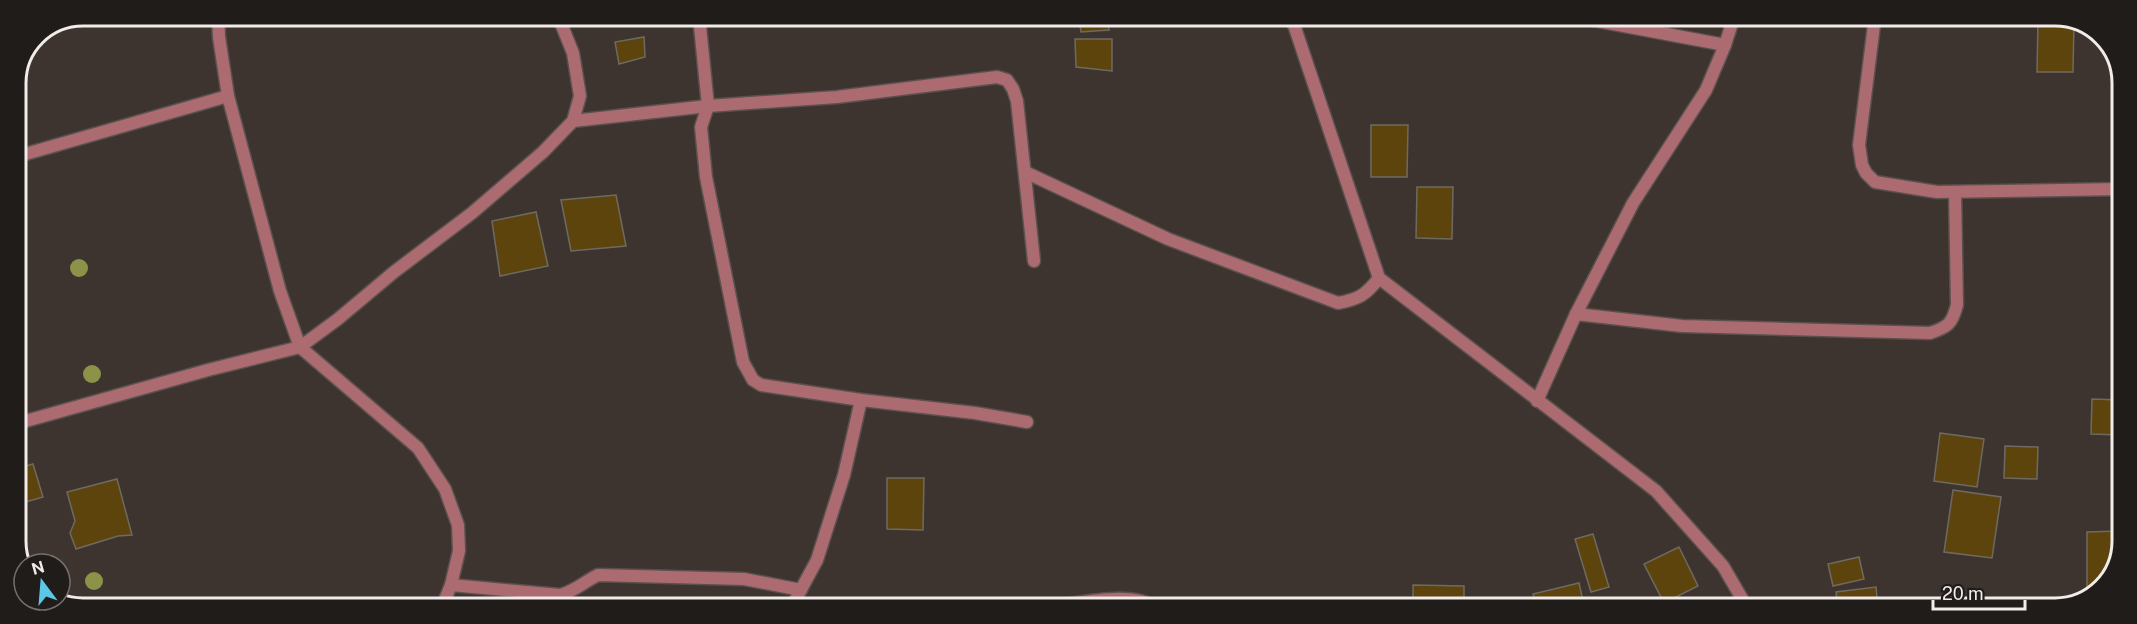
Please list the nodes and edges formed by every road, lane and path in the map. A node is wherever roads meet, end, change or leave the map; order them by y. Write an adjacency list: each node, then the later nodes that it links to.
1 (218, 26): 9 (street)
2 (562, 26): 11 (street)
3 (700, 26): 10 (street)
4 (1294, 26): 17 (street)
5 (1624, 26): 8 (street)
6 (1731, 26): 8 (street)
7 (1874, 26): 15 (street)
8 (1725, 45): 18 (street)
9 (228, 96): 12 (street); 19 (street)
10 (708, 106): 11 (street); 13 (street); 20 (street)
11 (573, 121): 19 (street)
12 (26, 154)
13 (1025, 172): 16 (street); 17 (street)
14 (2111, 189): 15 (street)
15 (1955, 192): 18 (street)
16 (1034, 261)
17 (1379, 278): 21 (street)
18 (1576, 314): 21 (street)
19 (300, 347): 22 (street); 24 (street)
20 (861, 400): 23 (street); 25 (street)
21 (1537, 401): 28 (street)
22 (26, 421)
23 (1027, 422)
24 (451, 585): 25 (street); 26 (street)
25 (801, 590): 27 (street)
26 (446, 598)
27 (797, 598)
28 (1742, 598)

